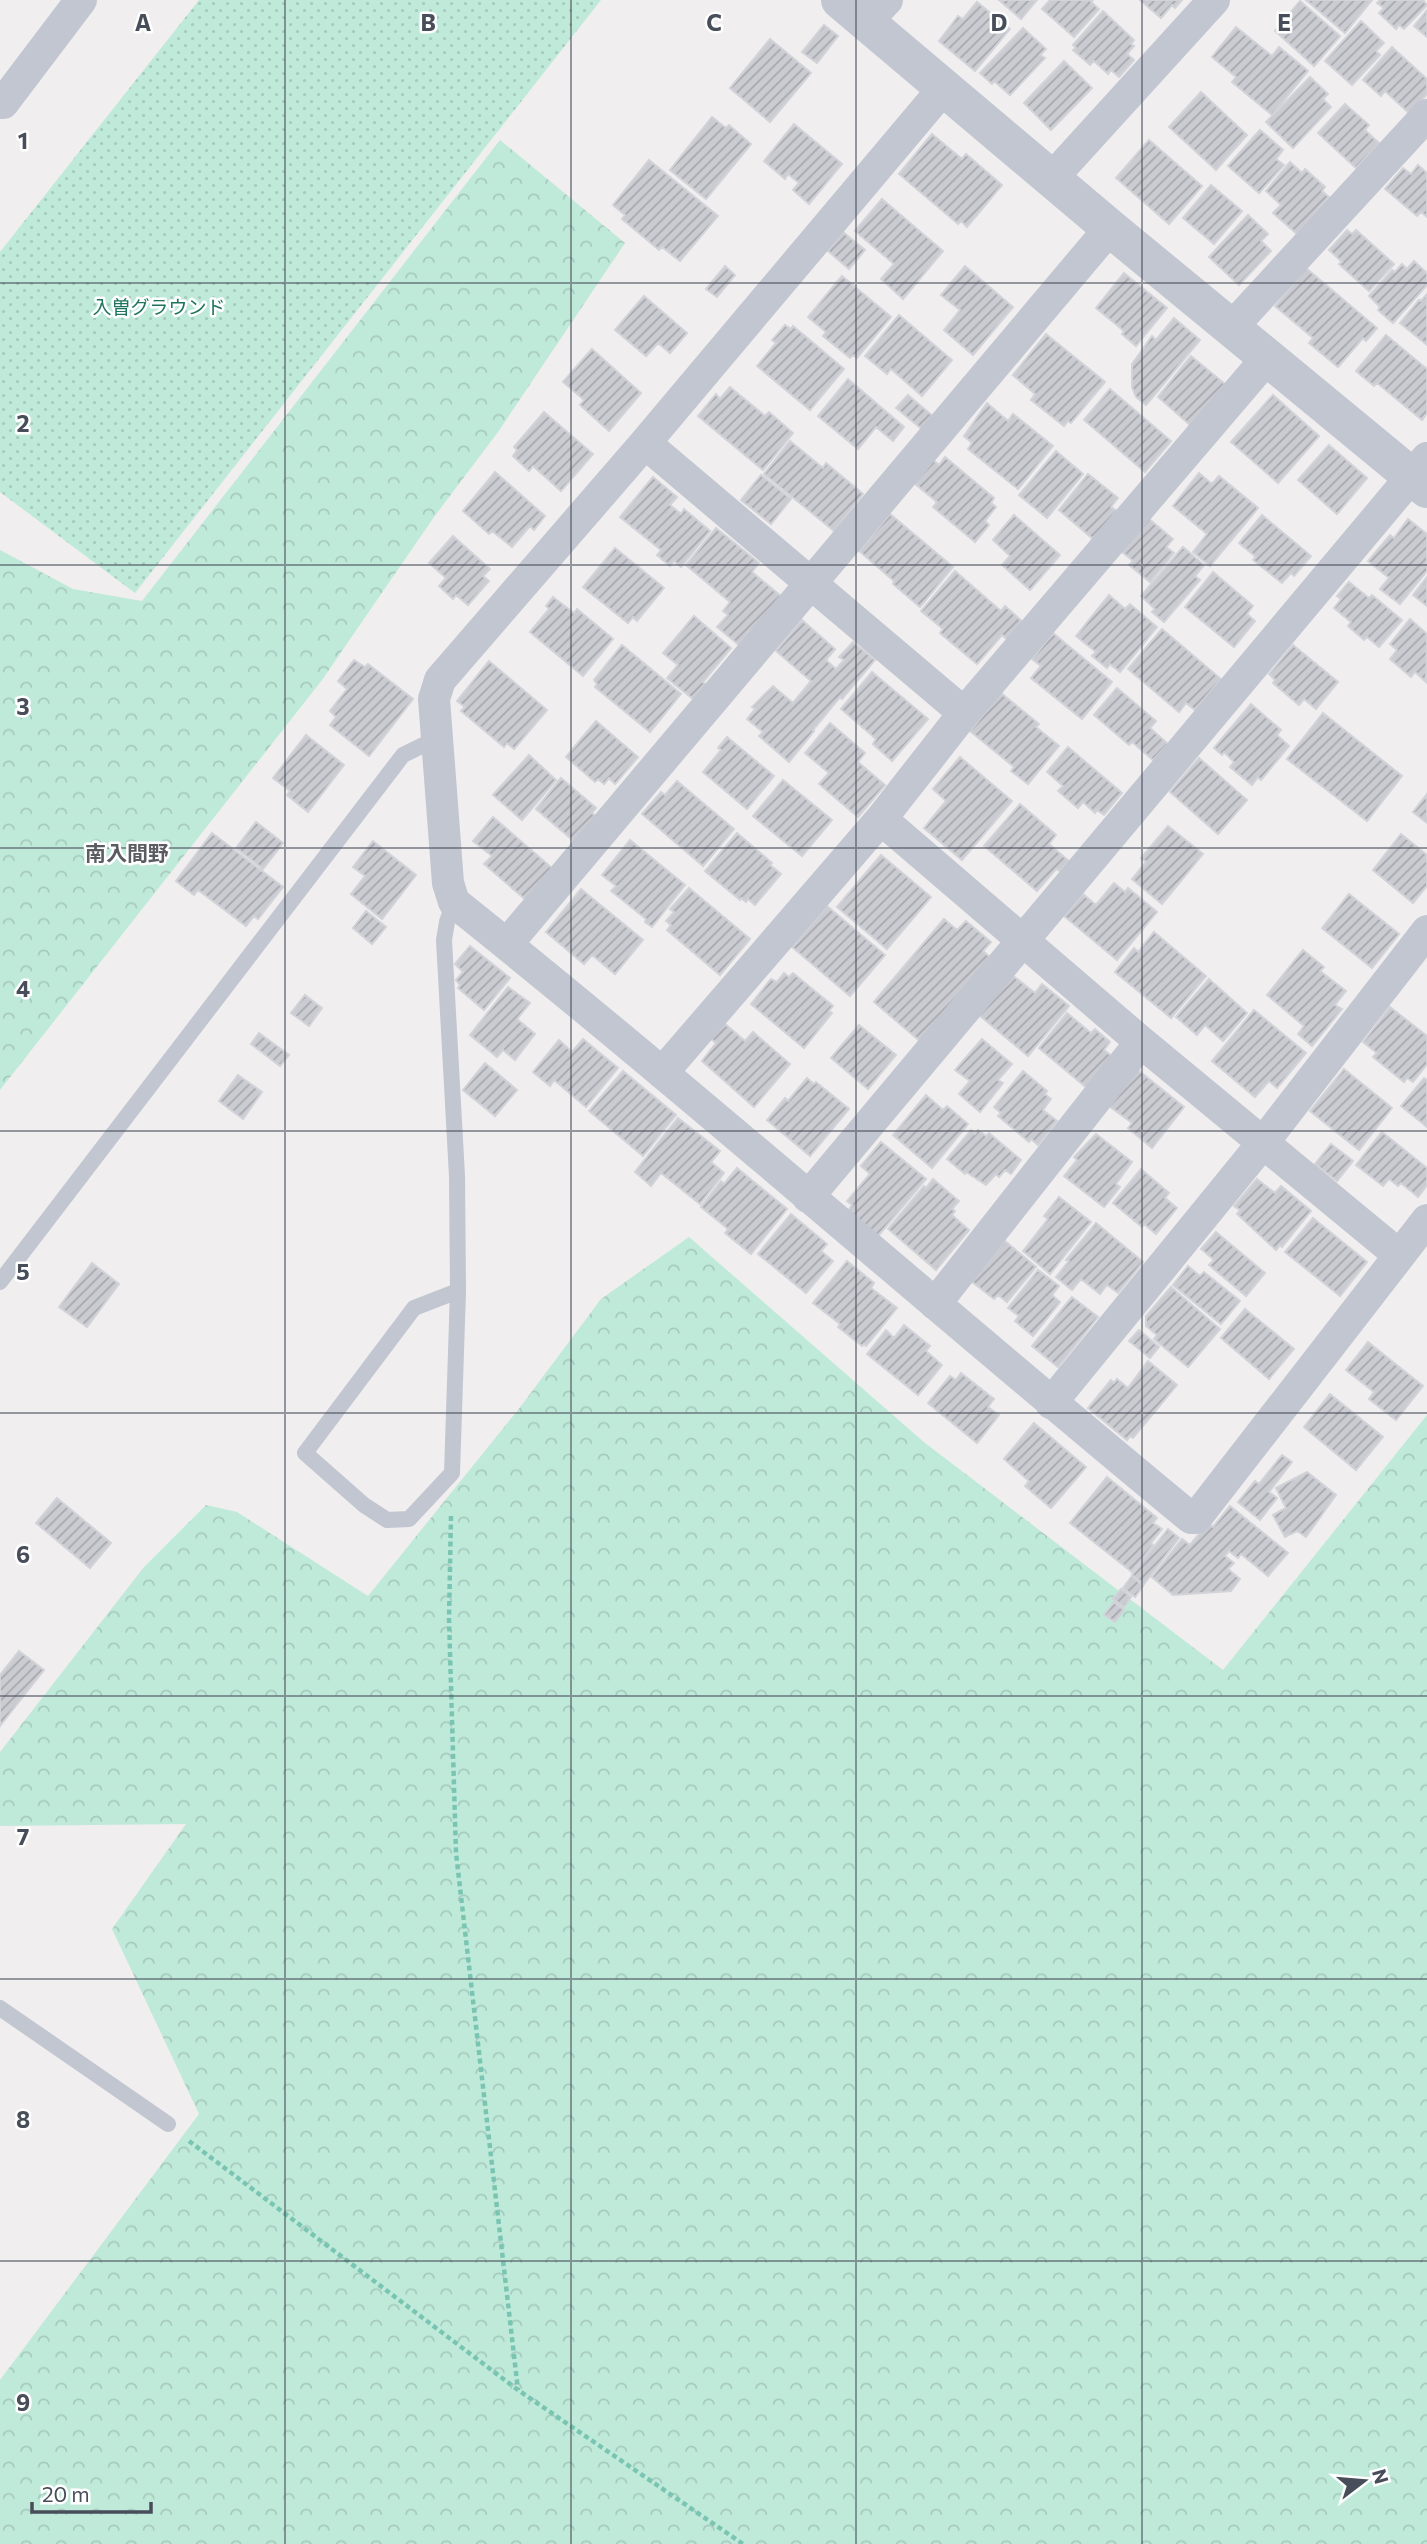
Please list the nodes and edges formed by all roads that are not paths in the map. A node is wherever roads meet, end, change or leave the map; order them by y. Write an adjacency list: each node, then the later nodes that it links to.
1 (81, 0): 5 (street)
2 (1214, 0): 7 (street)
3 (864, 7): 4 (street)
4 (943, 89): 7 (street); 11 (street)
5 (1, 105)
6 (1427, 115): 9 (street)
7 (1052, 178): 8 (street)
8 (1110, 228): 9 (street); 13 (street)
9 (1233, 327): 10 (street)
10 (1268, 357): 12 (street); 14 (street)
11 (645, 443): 13 (street); 15 (street)
12 (1421, 474): 19 (street)
13 (811, 581): 14 (street); 20 (street)
14 (964, 713): 16 (street)
15 (438, 738): 17 (street); 27 (lane)
16 (881, 819): 19 (street); 22 (street)
17 (454, 902): 20 (street); 28 (lane)
18 (1427, 932): 23 (street)
19 (1021, 940): 21 (street); 24 (street)
20 (507, 944): 22 (street)
21 (1141, 1042): 23 (street); 29 (street)
22 (662, 1073): 24 (street)
23 (1262, 1143): 26 (street); 30 (street)
24 (808, 1197): 29 (street)
25 (1427, 1220): 26 (street)
26 (1399, 1255): 30 (street)
27 (0, 1282)
28 (458, 1291): 28 (lane)
29 (934, 1304): 30 (street)
30 (1051, 1403)
31 (0, 2008): 32 (lane)
32 (168, 2124)

